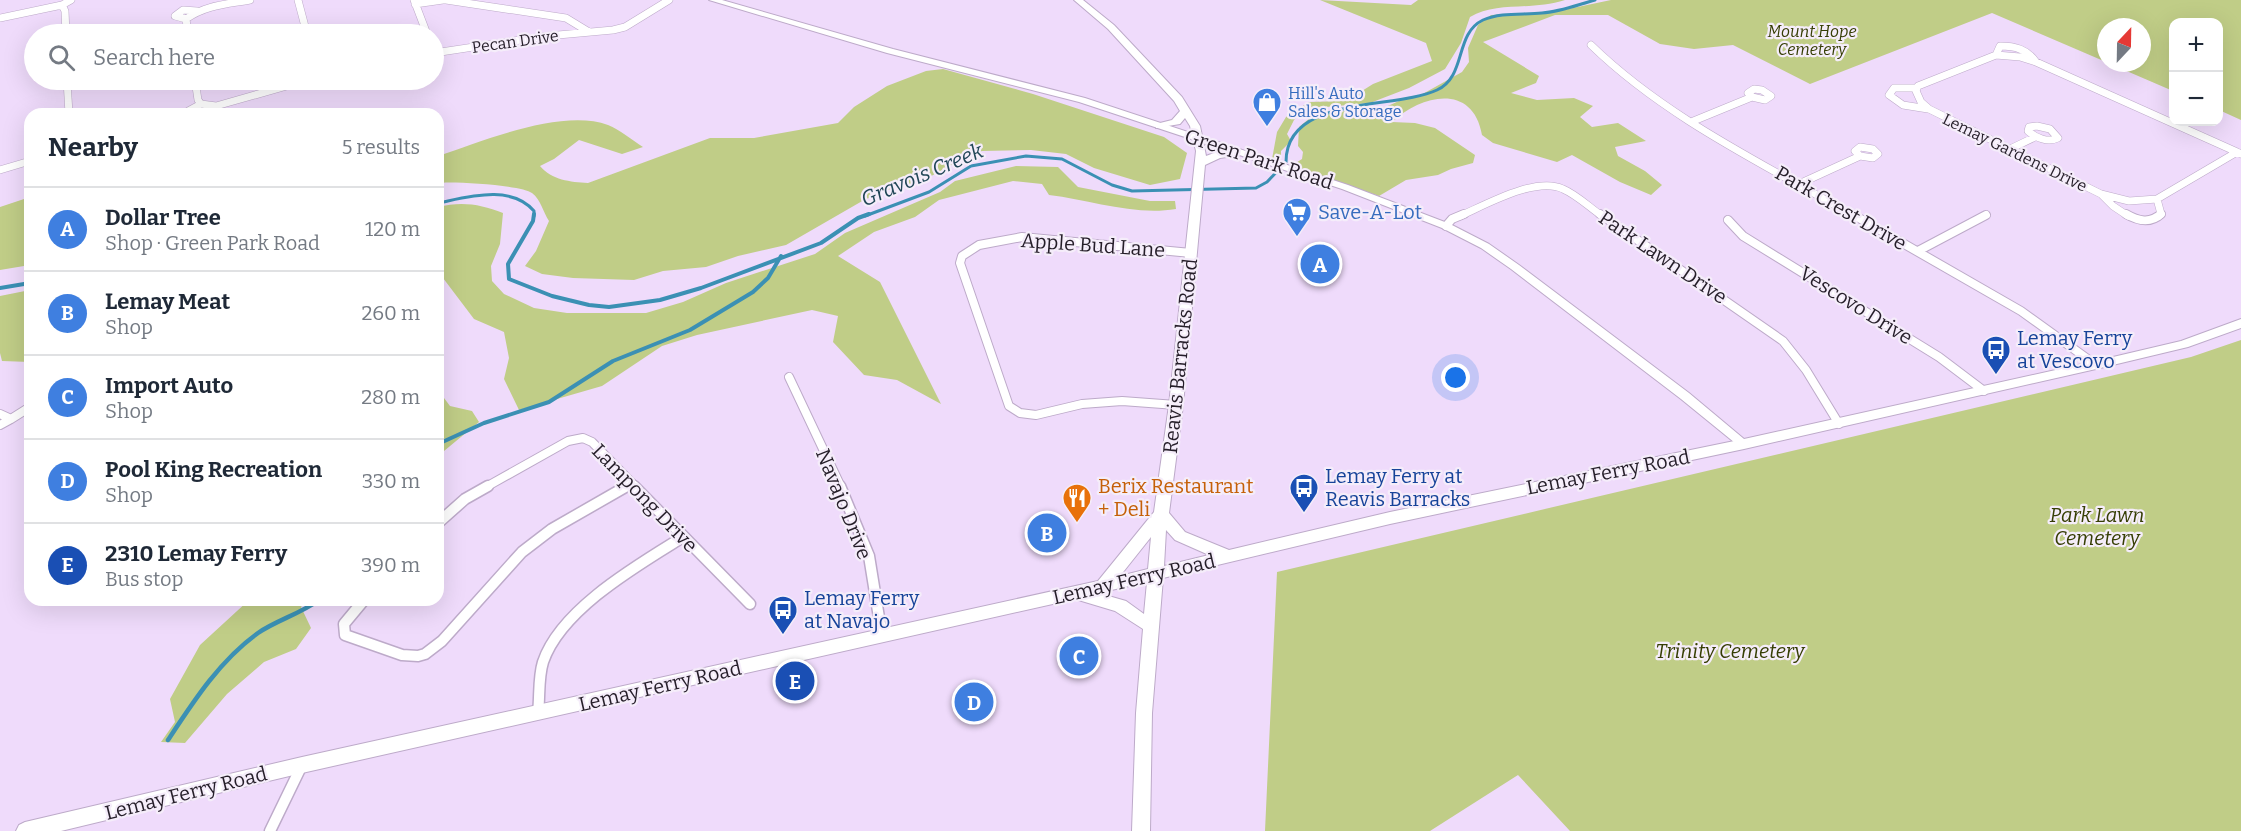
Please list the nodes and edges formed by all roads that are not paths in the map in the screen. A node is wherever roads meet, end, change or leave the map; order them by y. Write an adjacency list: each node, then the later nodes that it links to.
1 (71, 0): 9 (street)
2 (250, 0): 10 (street)
3 (298, 0): 15 (street)
4 (445, 0): 8 (street); 17 (street)
5 (669, 0): 17 (street, Pecan Drive)
6 (713, 0): 30 (street, Green Park Road)
7 (1078, 0): 28 (main road, Reavis Barracks Road)
8 (415, 2): 16 (street)
9 (62, 5): 12 (street); 13 (street)
10 (200, 11): 11 (street); 11 (street)
11 (187, 17): 14 (street)
12 (0, 18)
13 (66, 24)
14 (187, 24)
15 (304, 24)
16 (423, 24)
17 (589, 32): 19 (street, Pecan Drive)
18 (1591, 45): 29 (street, Park Crest Drive)
19 (444, 51)
20 (1917, 88): 27 (street, Lemay Gardens Drive); 27 (street, Lemay Gardens Drive); 35 (street, Lemay Gardens Drive)
21 (68, 90): 25 (street)
22 (196, 90): 26 (street)
23 (273, 90): 26 (street)
24 (1752, 97): 29 (street)
25 (69, 108)
26 (205, 108)
27 (1929, 109): 33 (street, Lemay Gardens Drive)
28 (1186, 111): 30 (main road); 32 (main road, Reavis Barracks Road)
29 (1690, 122): 40 (street, Park Crest Drive)
30 (1160, 126): 32 (street, Green Park Road)
31 (2035, 137): 33 (street)
32 (1199, 139): 34 (street, Green Park Road); 38 (main road, Reavis Barracks Road)
33 (2010, 149): 41 (street, Lemay Gardens Drive)
34 (1240, 153): 38 (main road); 45 (street, Green Park Road)
35 (2239, 153): 42 (street, Lemay Gardens Drive)
36 (1860, 156): 40 (street)
37 (24, 163): 39 (street)
38 (1200, 165): 47 (main road, Reavis Barracks Road)
39 (0, 170)
40 (1799, 184): 46 (street, Park Crest Drive)
41 (2101, 194): 42 (street, Lemay Gardens Drive); 42 (street, Lemay Gardens Drive)
42 (2157, 199)
43 (1986, 215): 46 (street)
44 (1728, 220): 51 (street, Vescovo Drive)
45 (1446, 226): 56 (street, Park Lawn Drive); 58 (street, Green Park Road)
46 (1918, 251): 49 (street, Park Crest Drive)
47 (1191, 253): 52 (main road, Reavis Barracks Road); 52 (street, Apple Bud Lane)
48 (2241, 323): 49 (main road, Lemay Ferry Road)
49 (2096, 365): 51 (main road, Lemay Ferry Road)
50 (789, 377): 70 (street, Navajo Drive)
51 (1984, 391): 56 (main road, Lemay Ferry Road)
52 (1176, 405): 60 (main road, Reavis Barracks Road)
53 (24, 411): 55 (street)
54 (0, 414): 55 (street)
55 (10, 419): 57 (street)
56 (1839, 424): 58 (main road, Lemay Ferry Road)
57 (0, 425)
58 (1744, 444): 63 (main road, Lemay Ferry Road)
59 (632, 483): 61 (street, Lampong Drive); 62 (street, Lampong Drive); 68 (street)
60 (1161, 514): 63 (main road); 64 (main road, Reavis Barracks Road); 65 (main road)
61 (444, 518)
62 (683, 537): 67 (street, Lampong Drive); 71 (street)
63 (1228, 556): 64 (main road, Lemay Ferry Road)
64 (1156, 574): 65 (main road, Lemay Ferry Road); 69 (main road, Reavis Barracks Road)
65 (1102, 587): 66 (main road, Lemay Ferry Road)
66 (1076, 593): 69 (main road); 70 (main road, Lemay Ferry Road)
67 (750, 604)
68 (359, 606)
69 (1152, 627): 75 (main road, Reavis Barracks Road)
70 (882, 636): 71 (main road, Lemay Ferry Road)
71 (538, 713): 72 (main road, Lemay Ferry Road)
72 (302, 765): 73 (main road, Lemay Ferry Road); 74 (street)
73 (25, 831)
74 (270, 831)
75 (1141, 831)

